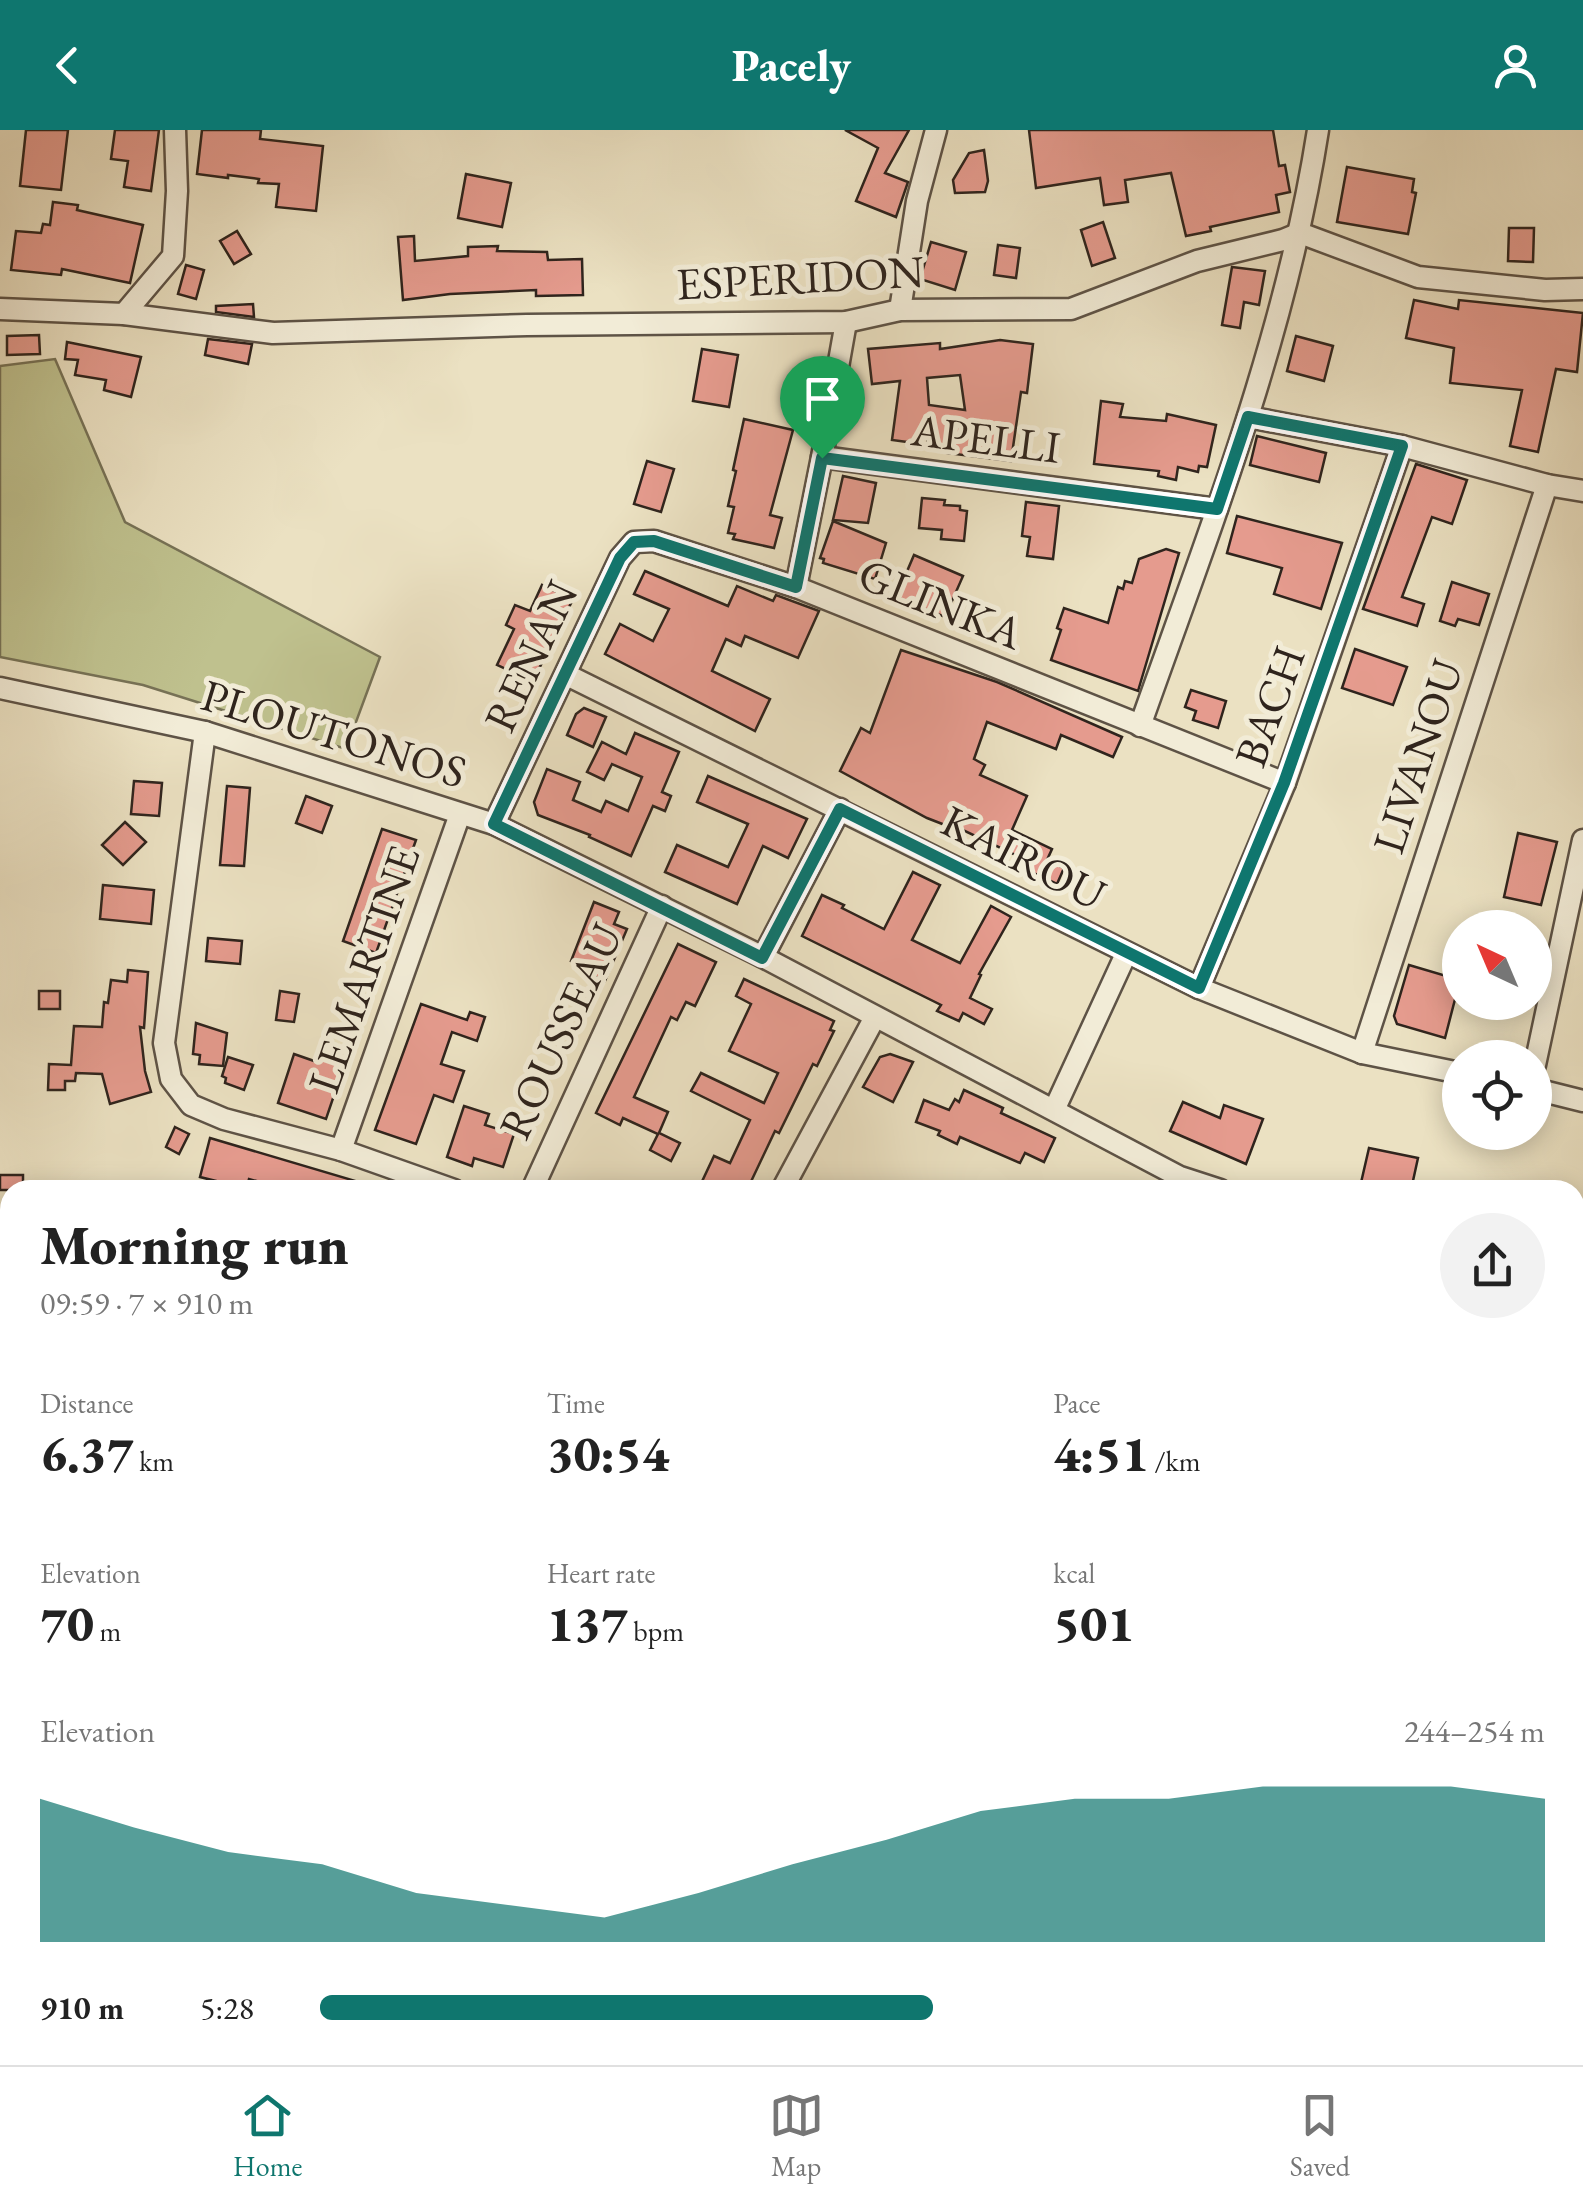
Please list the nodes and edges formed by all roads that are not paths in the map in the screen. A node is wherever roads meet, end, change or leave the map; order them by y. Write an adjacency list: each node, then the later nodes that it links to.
1 (175, 130): 8 (street)
2 (936, 130): 7 (street)
3 (1318, 130): 4 (street)
4 (1300, 232): 5 (street); 7 (street, ESPERIDON); 10 (street)
5 (1583, 289)
6 (0, 309): 8 (street, ESPERIDON)
7 (900, 310): 9 (street, ESPERIDON)
8 (124, 314): 9 (street, ESPERIDON)
9 (846, 322): 12 (street)
10 (1248, 417): 11 (street); 15 (street)
11 (1402, 446): 13 (street); 22 (street, BACH)
12 (822, 458): 15 (street, APELLI); 17 (street)
13 (1547, 485): 14 (street); 34 (street, LIVANOU)
14 (1583, 491)
15 (1217, 509): 20 (street)
16 (654, 541): 17 (street, GLINKA); 18 (street, RENAN)
17 (796, 587): 20 (street, GLINKA)
18 (567, 674): 23 (street, KAIROU); 25 (street, RENAN)
19 (0, 688): 21 (street, PLOUTONOS)
20 (1140, 726): 22 (street, GLINKA)
21 (205, 732): 24 (street, PLOUTONOS); 39 (street)
22 (1284, 783): 31 (street, BACH)
23 (840, 809): 29 (street, KAIROU); 30 (street)
24 (460, 814): 25 (street, PLOUTONOS); 39 (street, LEMARTINE)
25 (494, 824): 27 (street, PLOUTONOS)
26 (1583, 840): 28 (street)
27 (662, 906): 30 (street, PLOUTONOS); 41 (street, ROUSSEAU)
28 (1575, 919): 33 (street)
29 (1126, 954): 31 (street, KAIROU); 38 (street)
30 (762, 958): 32 (street, PLOUTONOS)
31 (1199, 988): 34 (street, KAIROU)
32 (875, 1017): 38 (street, PLOUTONOS); 42 (street)
33 (1542, 1040)
34 (1362, 1053): 35 (street, KAIROU)
35 (1442, 1069)
36 (1552, 1093): 37 (street)
37 (1583, 1101)
38 (1055, 1108): 43 (street, PLOUTONOS)
39 (341, 1150): 40 (street)
40 (426, 1180)
41 (537, 1180)
42 (787, 1180)
43 (1189, 1180)

